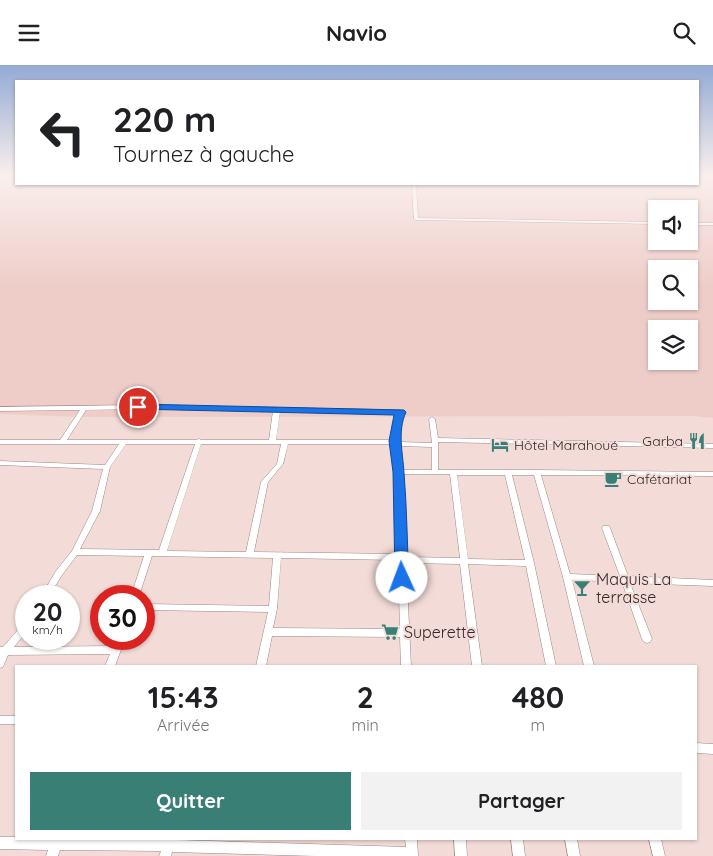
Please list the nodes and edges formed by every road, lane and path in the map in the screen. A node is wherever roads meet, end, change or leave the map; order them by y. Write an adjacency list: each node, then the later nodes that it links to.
1 (416, 212): 2 (street)
2 (648, 223)
3 (698, 224): 4 (street)
4 (713, 224)
5 (84, 408): 6 (street); 7 (street); 11 (street)
6 (0, 409)
7 (277, 409): 12 (street); 15 (street)
8 (432, 419): 16 (street)
9 (199, 441): 12 (street); 14 (street); 29 (street)
10 (0, 442): 11 (street)
11 (62, 442): 14 (street)
12 (272, 442): 13 (street)
13 (285, 442): 15 (street); 30 (street)
14 (123, 443): 19 (street)
15 (395, 443): 16 (street); 20 (street)
16 (435, 443): 17 (street); 22 (street)
17 (713, 446)
18 (0, 463): 19 (street)
19 (107, 467): 27 (street)
20 (399, 472): 22 (street); 32 (street)
21 (537, 472): 24 (street); 25 (street); 35 (street)
22 (435, 473): 23 (street)
23 (453, 473): 24 (street); 33 (street)
24 (508, 473): 34 (street)
25 (713, 474)
26 (606, 528): 36 (street)
27 (75, 552): 28 (street); 38 (street)
28 (149, 553): 29 (street); 39 (street)
29 (162, 553): 30 (street)
30 (249, 555): 31 (street)
31 (277, 555): 32 (street); 41 (street)
32 (401, 558): 33 (street); 43 (street)
33 (464, 562): 34 (street); 52 (street)
34 (530, 563): 53 (street)
35 (567, 577): 36 (street); 54 (street)
36 (624, 580): 37 (street); 45 (street)
37 (713, 583)
38 (52, 585)
39 (139, 585)
40 (155, 607): 41 (street)
41 (273, 609): 42 (street)
42 (268, 632): 43 (street); 50 (street)
43 (404, 633): 51 (street)
44 (15, 638): 47 (street)
45 (647, 639)
46 (116, 650): 47 (street); 49 (street)
47 (3, 651): 48 (street)
48 (0, 664)
49 (110, 665)
50 (261, 665)
51 (406, 665)
52 (477, 665)
53 (551, 665)
54 (588, 665)
55 (15, 720): 56 (street)
56 (1, 723)
57 (697, 748): 58 (street)
58 (713, 749)
59 (411, 840): 67 (street)
60 (460, 840): 69 (street)
61 (517, 840): 70 (street)
62 (571, 840): 71 (street)
63 (655, 840): 72 (street)
64 (57, 841): 65 (street); 66 (street); 68 (street)
65 (0, 843)
66 (166, 851): 67 (street)
67 (412, 855)
68 (52, 856)
69 (461, 856)
70 (519, 856)
71 (574, 856)
72 (659, 856)

